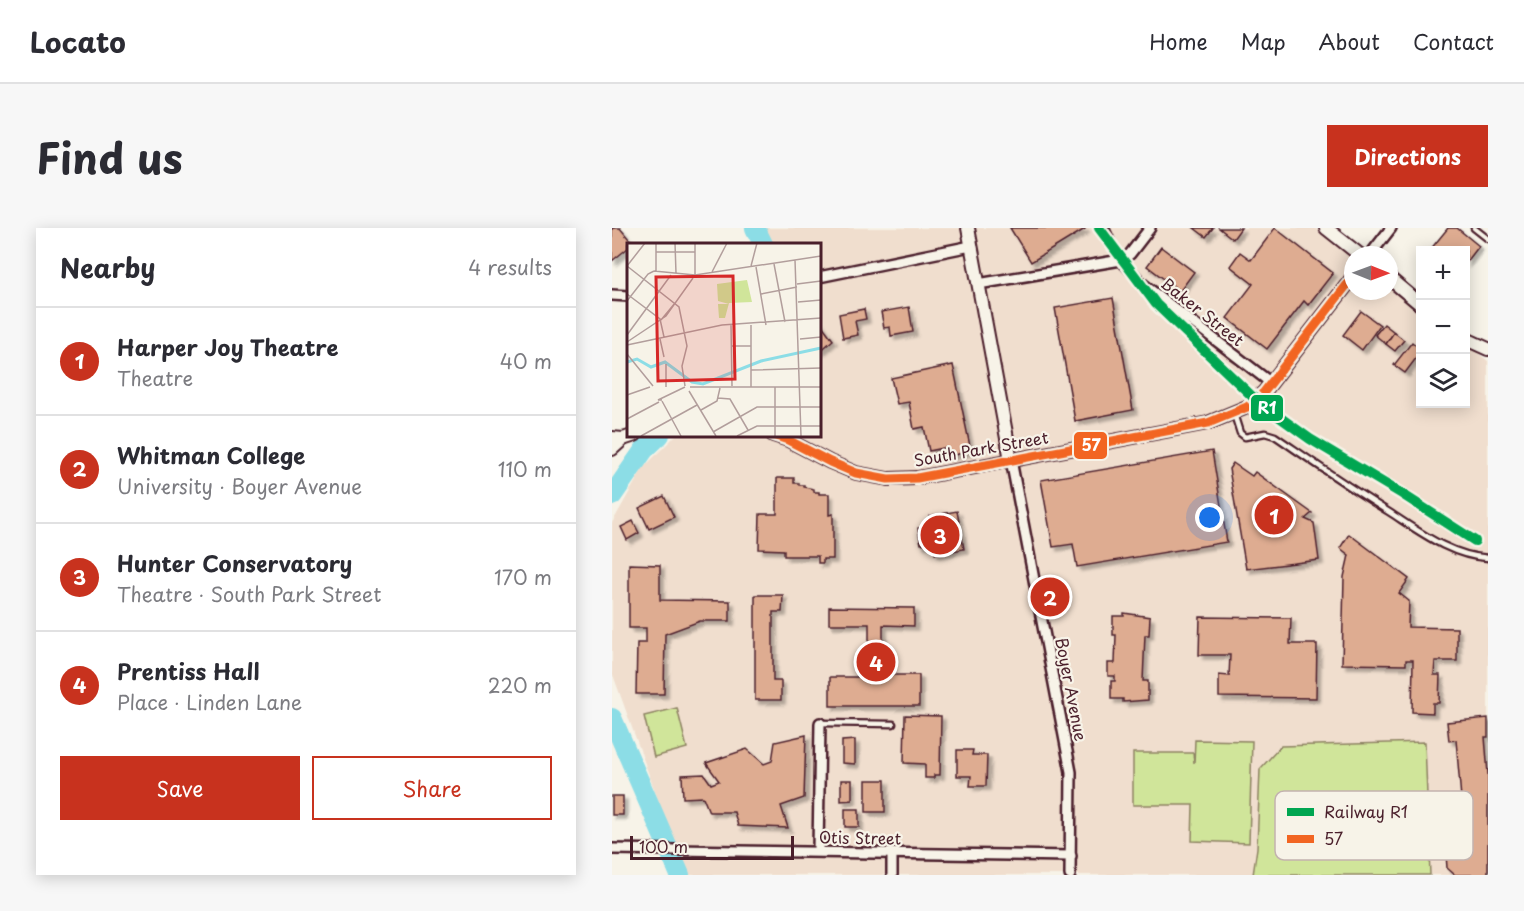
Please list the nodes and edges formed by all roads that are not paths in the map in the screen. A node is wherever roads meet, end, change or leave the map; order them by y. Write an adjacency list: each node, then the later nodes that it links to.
1 (968, 228): 8 (street, Boyer Avenue)
2 (1106, 228): 11 (lane)
3 (1150, 228): 11 (street)
4 (1326, 228): 9 (street)
5 (1391, 228): 10 (street)
6 (1474, 228): 7 (lane)
7 (1488, 238)
8 (972, 246): 12 (street); 13 (street, Boyer Avenue)
9 (1349, 246)
10 (1377, 246)
11 (1121, 260): 13 (street); 19 (street, Baker Street)
12 (820, 277)
13 (978, 284): 24 (street, Boyer Avenue)
14 (1398, 286): 16 (street)
15 (1344, 289): 19 (street, South Park Street)
16 (1416, 301)
17 (1470, 341): 18 (street)
18 (1488, 349)
19 (1271, 383): 20 (street, South Park Street)
20 (1234, 414): 24 (street, South Park Street); 25 (lane)
21 (776, 436): 24 (street, South Park Street)
22 (624, 437): 23 (street)
23 (612, 449)
24 (1011, 460): 31 (street, Boyer Avenue)
25 (1488, 558)
26 (820, 723): 27 (lane); 29 (street)
27 (893, 724)
28 (612, 849): 29 (street, Otis Street)
29 (818, 851): 30 (street, Otis Street)
30 (892, 853): 31 (street, Otis Street); 32 (street)
31 (1071, 856): 33 (street, Boyer Avenue)
32 (892, 875)
33 (1070, 875)

